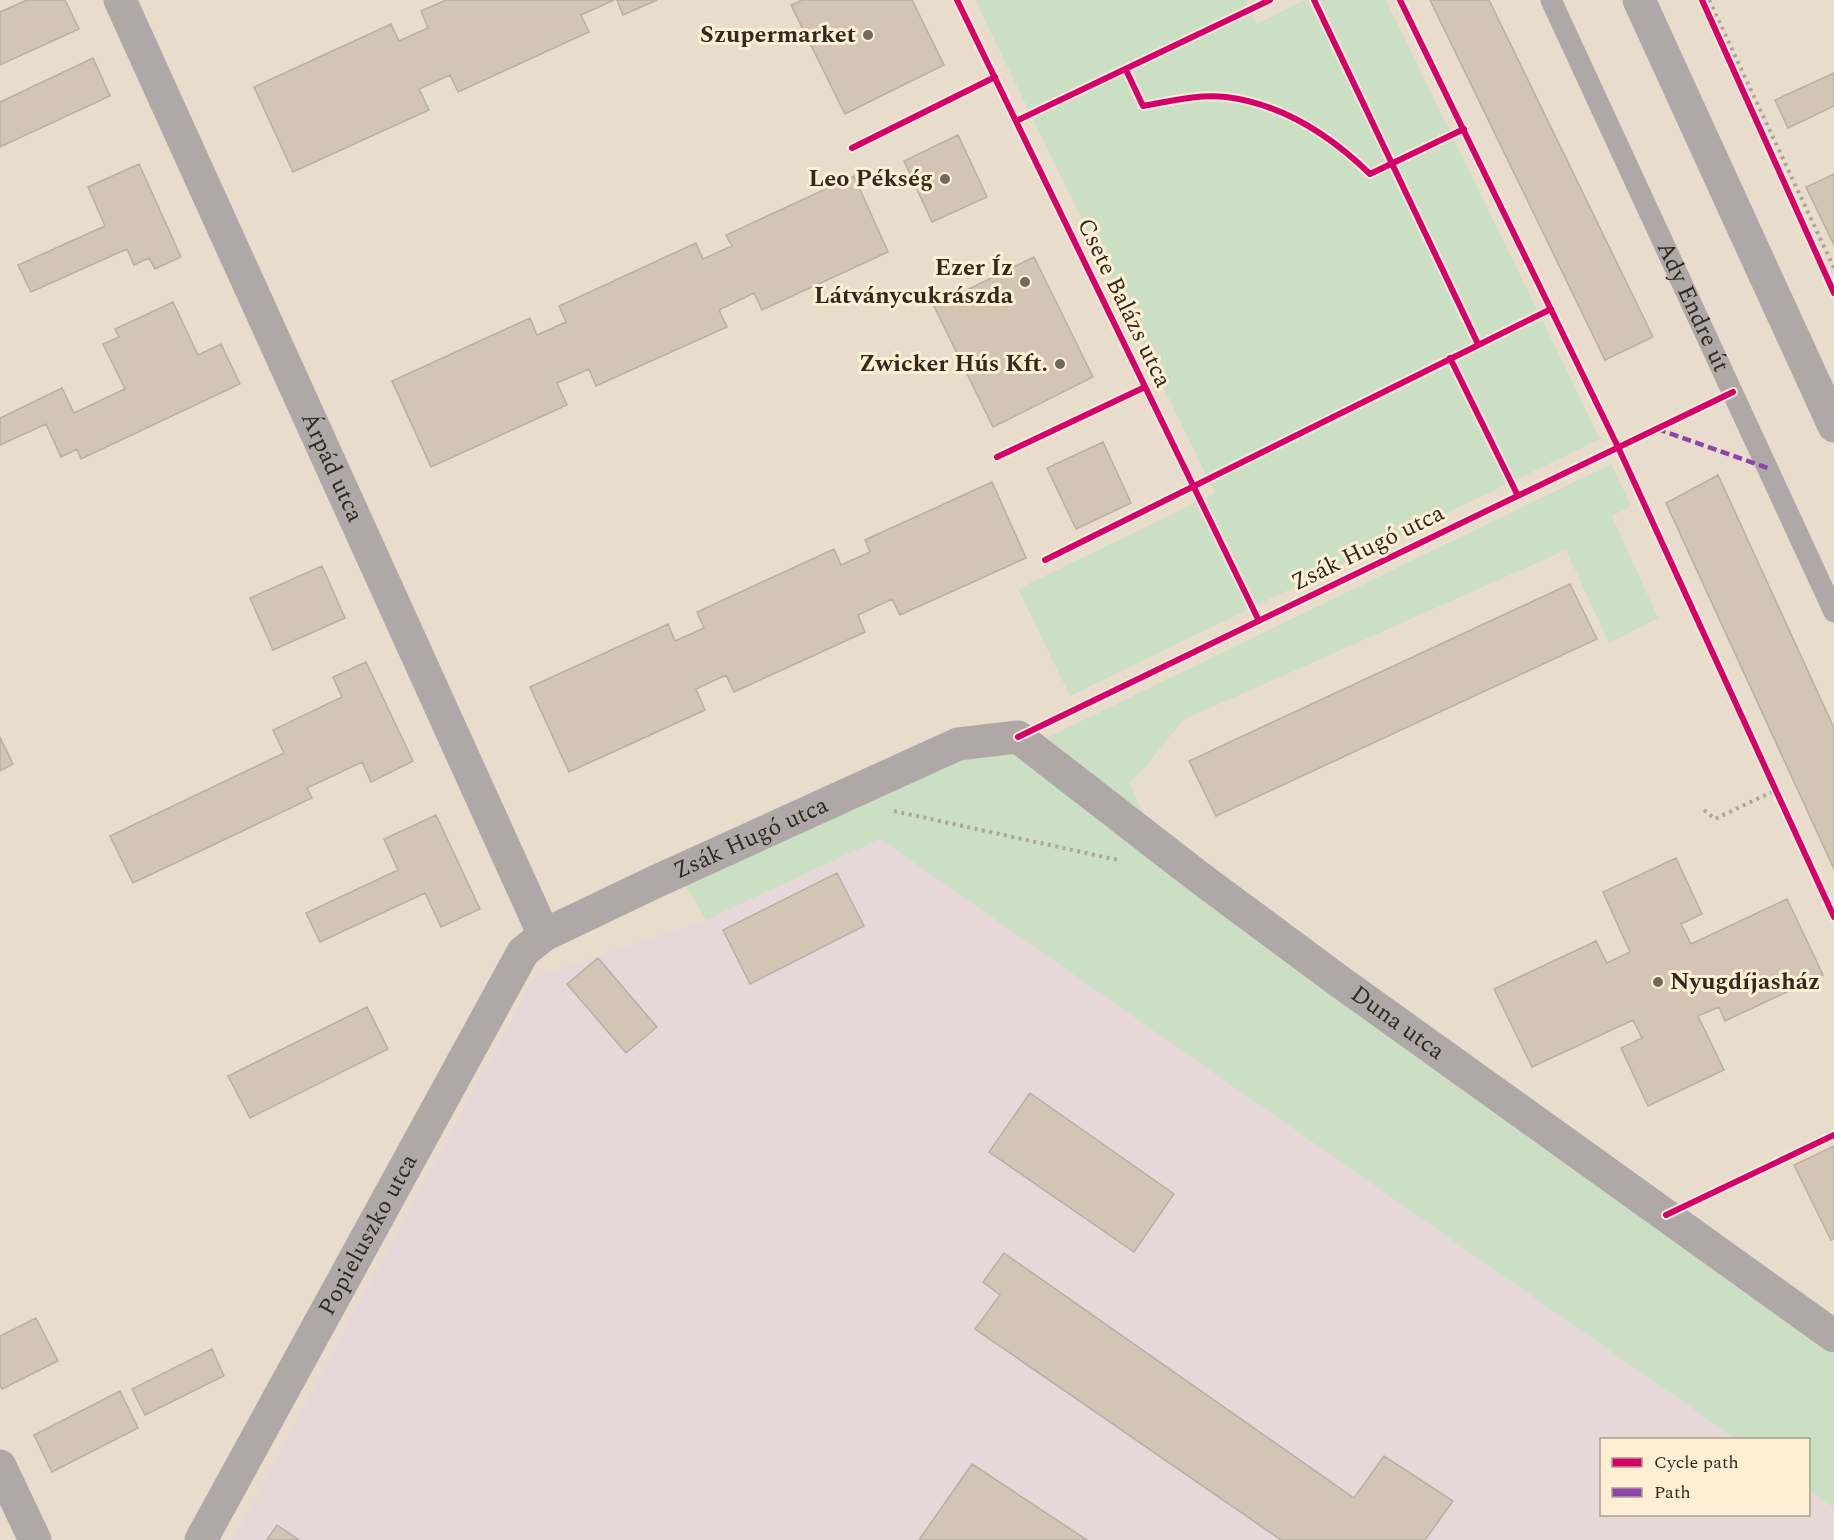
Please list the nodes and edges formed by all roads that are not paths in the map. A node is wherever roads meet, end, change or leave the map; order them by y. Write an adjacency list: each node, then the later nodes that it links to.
1 (120, 0): 7 (street, Árpád utca)
2 (1551, 0): 5 (lane, Ady Endre út)
3 (1639, 0): 4 (street)
4 (1834, 426)
5 (1834, 612)
6 (958, 744): 7 (street, Zsák Hugó utca); 8 (street, Duna utca)
7 (544, 935): 11 (street, Popieluszko utca)
8 (1834, 1336)
9 (0, 1466): 10 (street)
10 (35, 1540)
11 (201, 1540)

